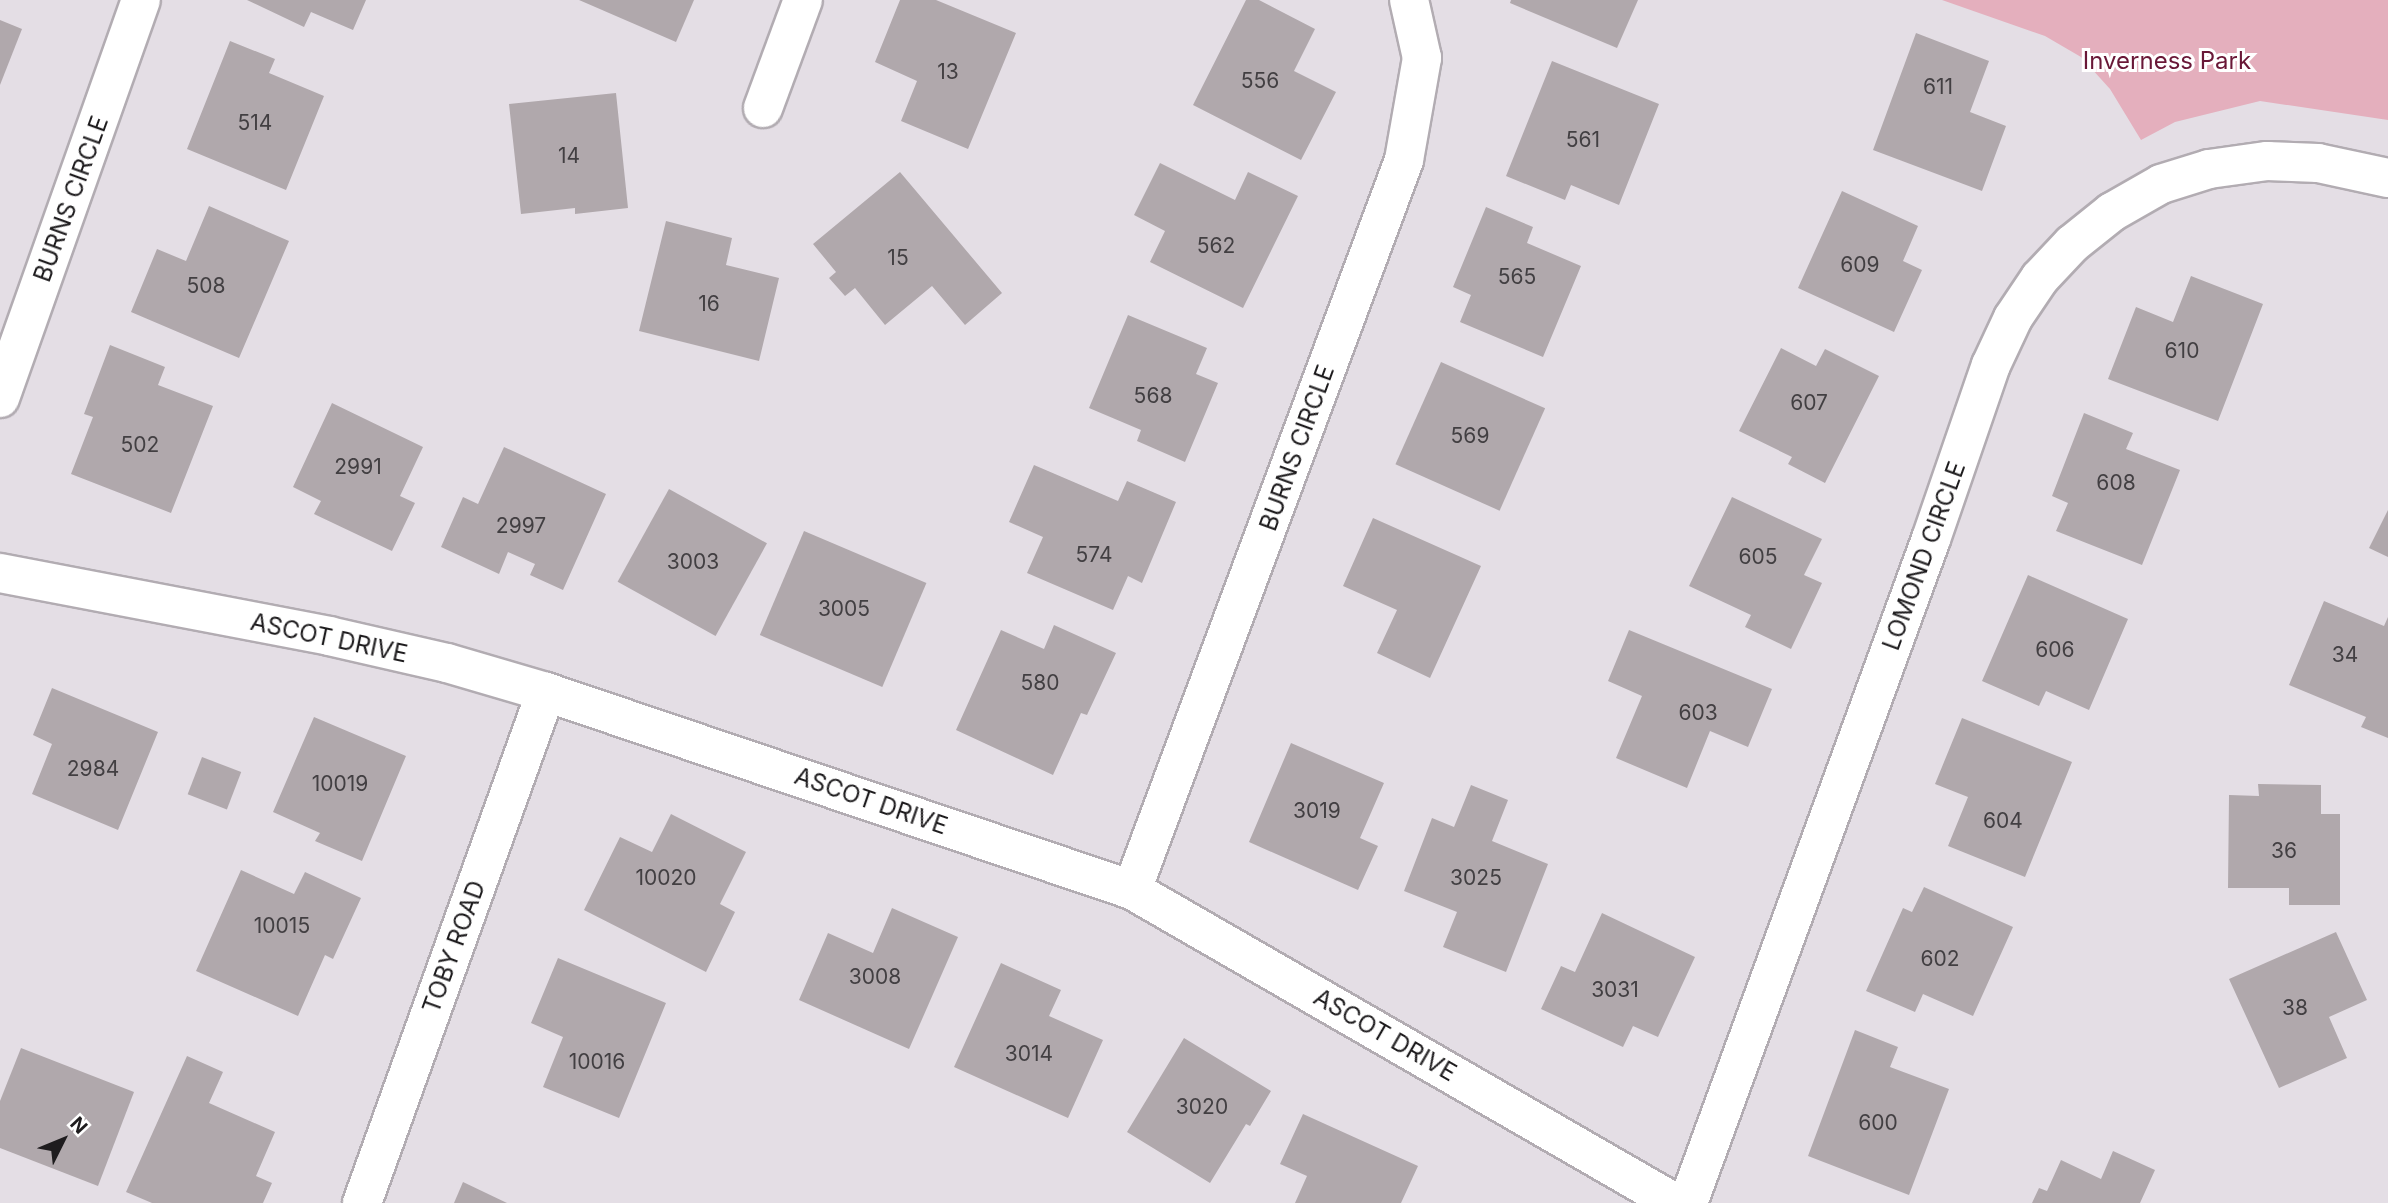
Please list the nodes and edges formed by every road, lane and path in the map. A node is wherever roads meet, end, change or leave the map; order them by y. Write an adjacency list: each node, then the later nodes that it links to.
1 (141, 0): 6 (street, BURNS CIRCLE)
2 (803, 0): 4 (street)
3 (1409, 0): 9 (street, BURNS CIRCLE)
4 (763, 108)
5 (2388, 178): 12 (street, LOMOND CIRCLE)
6 (0, 398)
7 (0, 573): 8 (street, ASCOT DRIVE)
8 (546, 692): 9 (street, ASCOT DRIVE); 10 (street, TOBY ROAD)
9 (1132, 890): 11 (street, ASCOT DRIVE)
10 (362, 1203)
11 (1675, 1203)
12 (1688, 1203)

